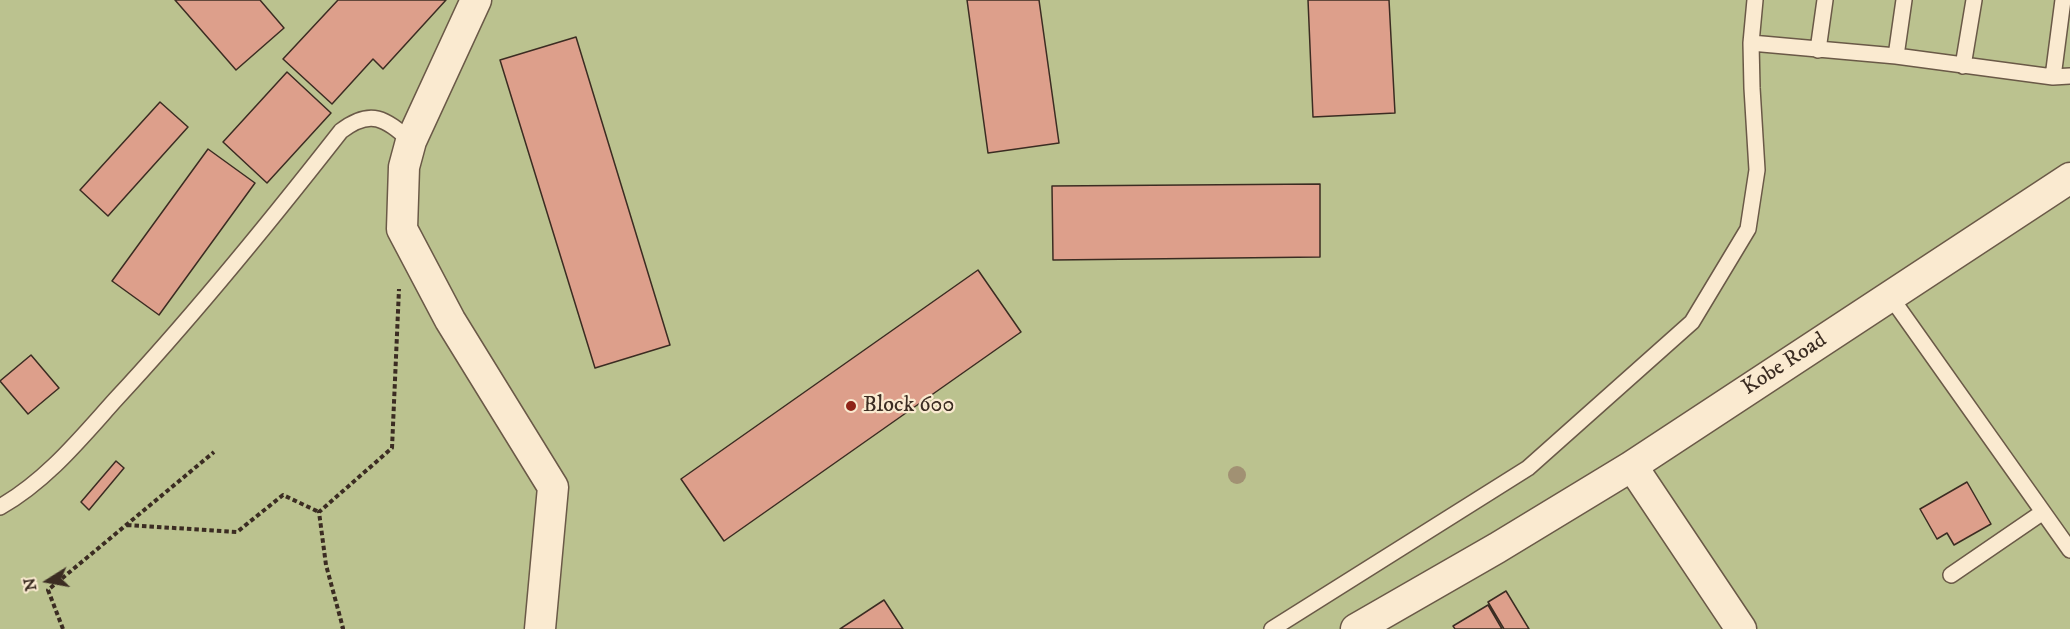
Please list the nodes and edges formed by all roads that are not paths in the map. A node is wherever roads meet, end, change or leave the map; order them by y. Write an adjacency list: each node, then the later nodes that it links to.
1 (476, 0): 13 (street)
2 (1755, 0): 7 (lane)
3 (1825, 0): 8 (lane)
4 (1904, 0): 9 (lane)
5 (1974, 0): 10 (lane)
6 (2063, 0): 12 (lane)
7 (1751, 43): 8 (lane); 22 (lane)
8 (1818, 50): 9 (lane)
9 (1896, 56): 10 (lane)
10 (1963, 66): 12 (lane)
11 (2070, 76): 12 (lane)
12 (2053, 77)
13 (411, 141): 17 (lane); 21 (street)
14 (2070, 178): 15 (street, Kobe Road)
15 (1890, 296): 16 (street, Kobe Road); 18 (lane)
16 (1632, 466): 23 (street, Kobe Road); 24 (street)
17 (0, 507)
18 (2043, 512): 19 (lane); 20 (lane)
19 (2070, 550)
20 (1951, 575)
21 (540, 629)
22 (1272, 629)
23 (1356, 629)
24 (1741, 629)

